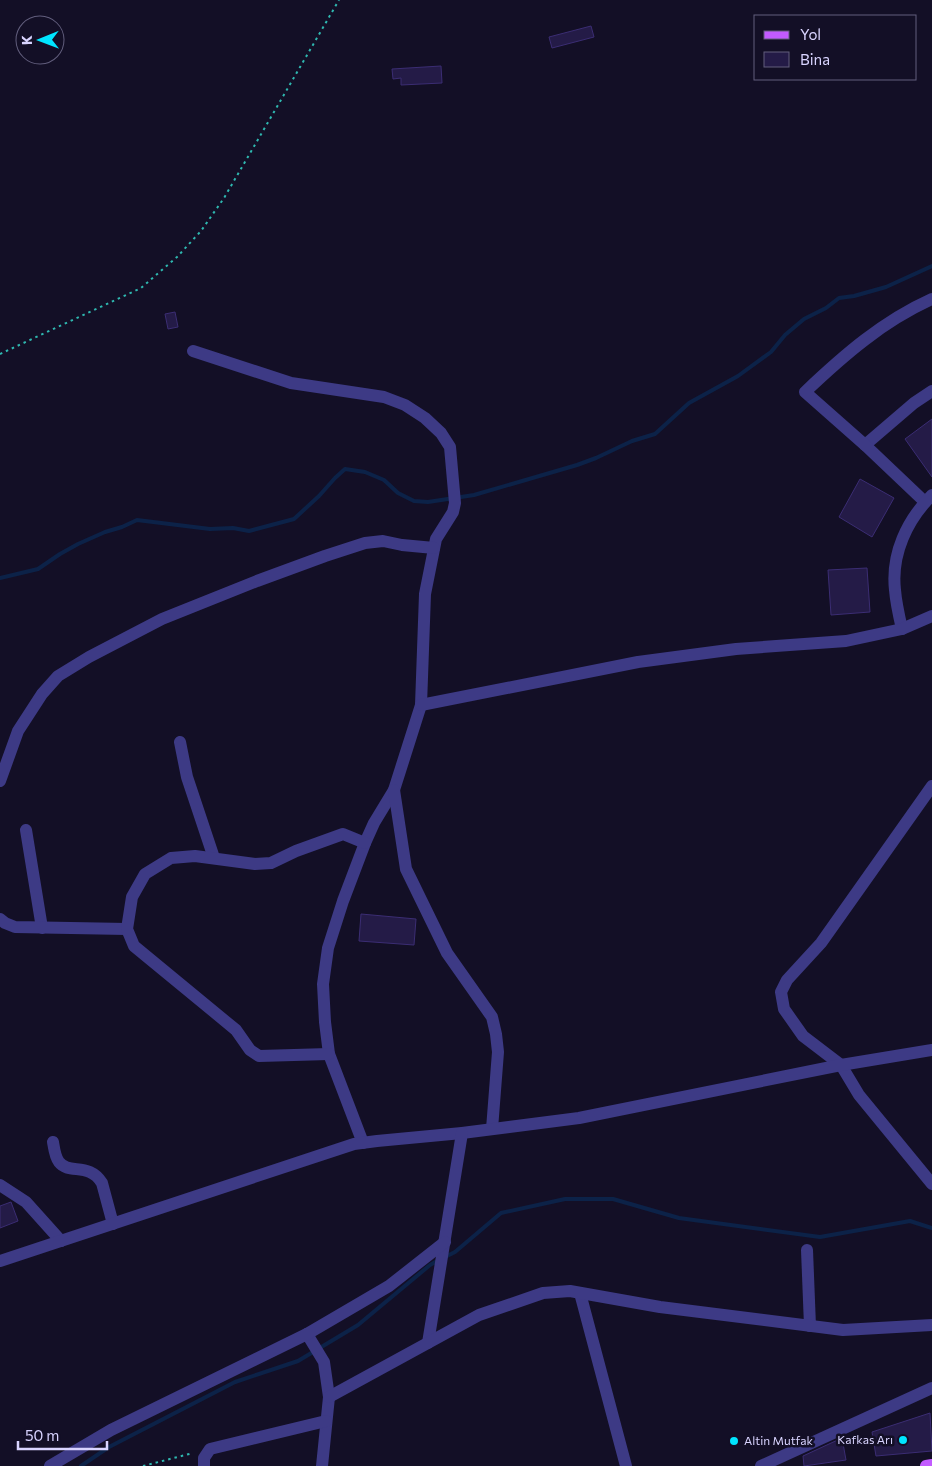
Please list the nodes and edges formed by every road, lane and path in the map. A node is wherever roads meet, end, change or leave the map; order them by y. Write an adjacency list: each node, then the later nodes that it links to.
1 (339, 0): 4 (path)
2 (932, 298): 6 (street)
3 (193, 351): 8 (street)
4 (0, 354)
5 (932, 391): 6 (street)
6 (865, 445): 7 (street)
7 (928, 499): 10 (street)
8 (434, 548): 11 (street); 13 (street)
9 (932, 616): 10 (street)
10 (902, 629): 11 (street)
11 (421, 705): 15 (street)
12 (180, 742): 18 (street)
13 (0, 781)
14 (932, 786): 24 (street)
15 (394, 790): 17 (street); 25 (street)
16 (26, 830): 20 (street)
17 (364, 843): 18 (street); 23 (street)
18 (214, 858): 21 (street)
19 (0, 920): 20 (street)
20 (42, 928): 21 (street)
21 (127, 929): 23 (street)
22 (932, 1050): 24 (street)
23 (329, 1054): 28 (street)
24 (841, 1065): 25 (street); 29 (street)
25 (492, 1129): 26 (street)
26 (462, 1133): 28 (street); 33 (street)
27 (53, 1142): 31 (street)
28 (363, 1143): 31 (street)
29 (932, 1184)
30 (0, 1185): 32 (street)
31 (113, 1224): 32 (street)
32 (61, 1241): 35 (street)
33 (444, 1246): 39 (street); 40 (street)
34 (807, 1250): 38 (street)
35 (0, 1261)
36 (580, 1293): 38 (street); 40 (street); 50 (street)
37 (932, 1325): 38 (street)
38 (810, 1326)
39 (309, 1337): 42 (street); 46 (street)
40 (428, 1343): 42 (street)
41 (932, 1388): 51 (street)
42 (329, 1397): 43 (street)
43 (326, 1421): 44 (street); 49 (street)
44 (210, 1449): 47 (path); 48 (street)
45 (932, 1465): 52 (main road)
46 (50, 1466)
47 (143, 1466)
48 (204, 1466)
49 (322, 1466)
50 (626, 1466)
51 (761, 1466)
52 (926, 1466)

